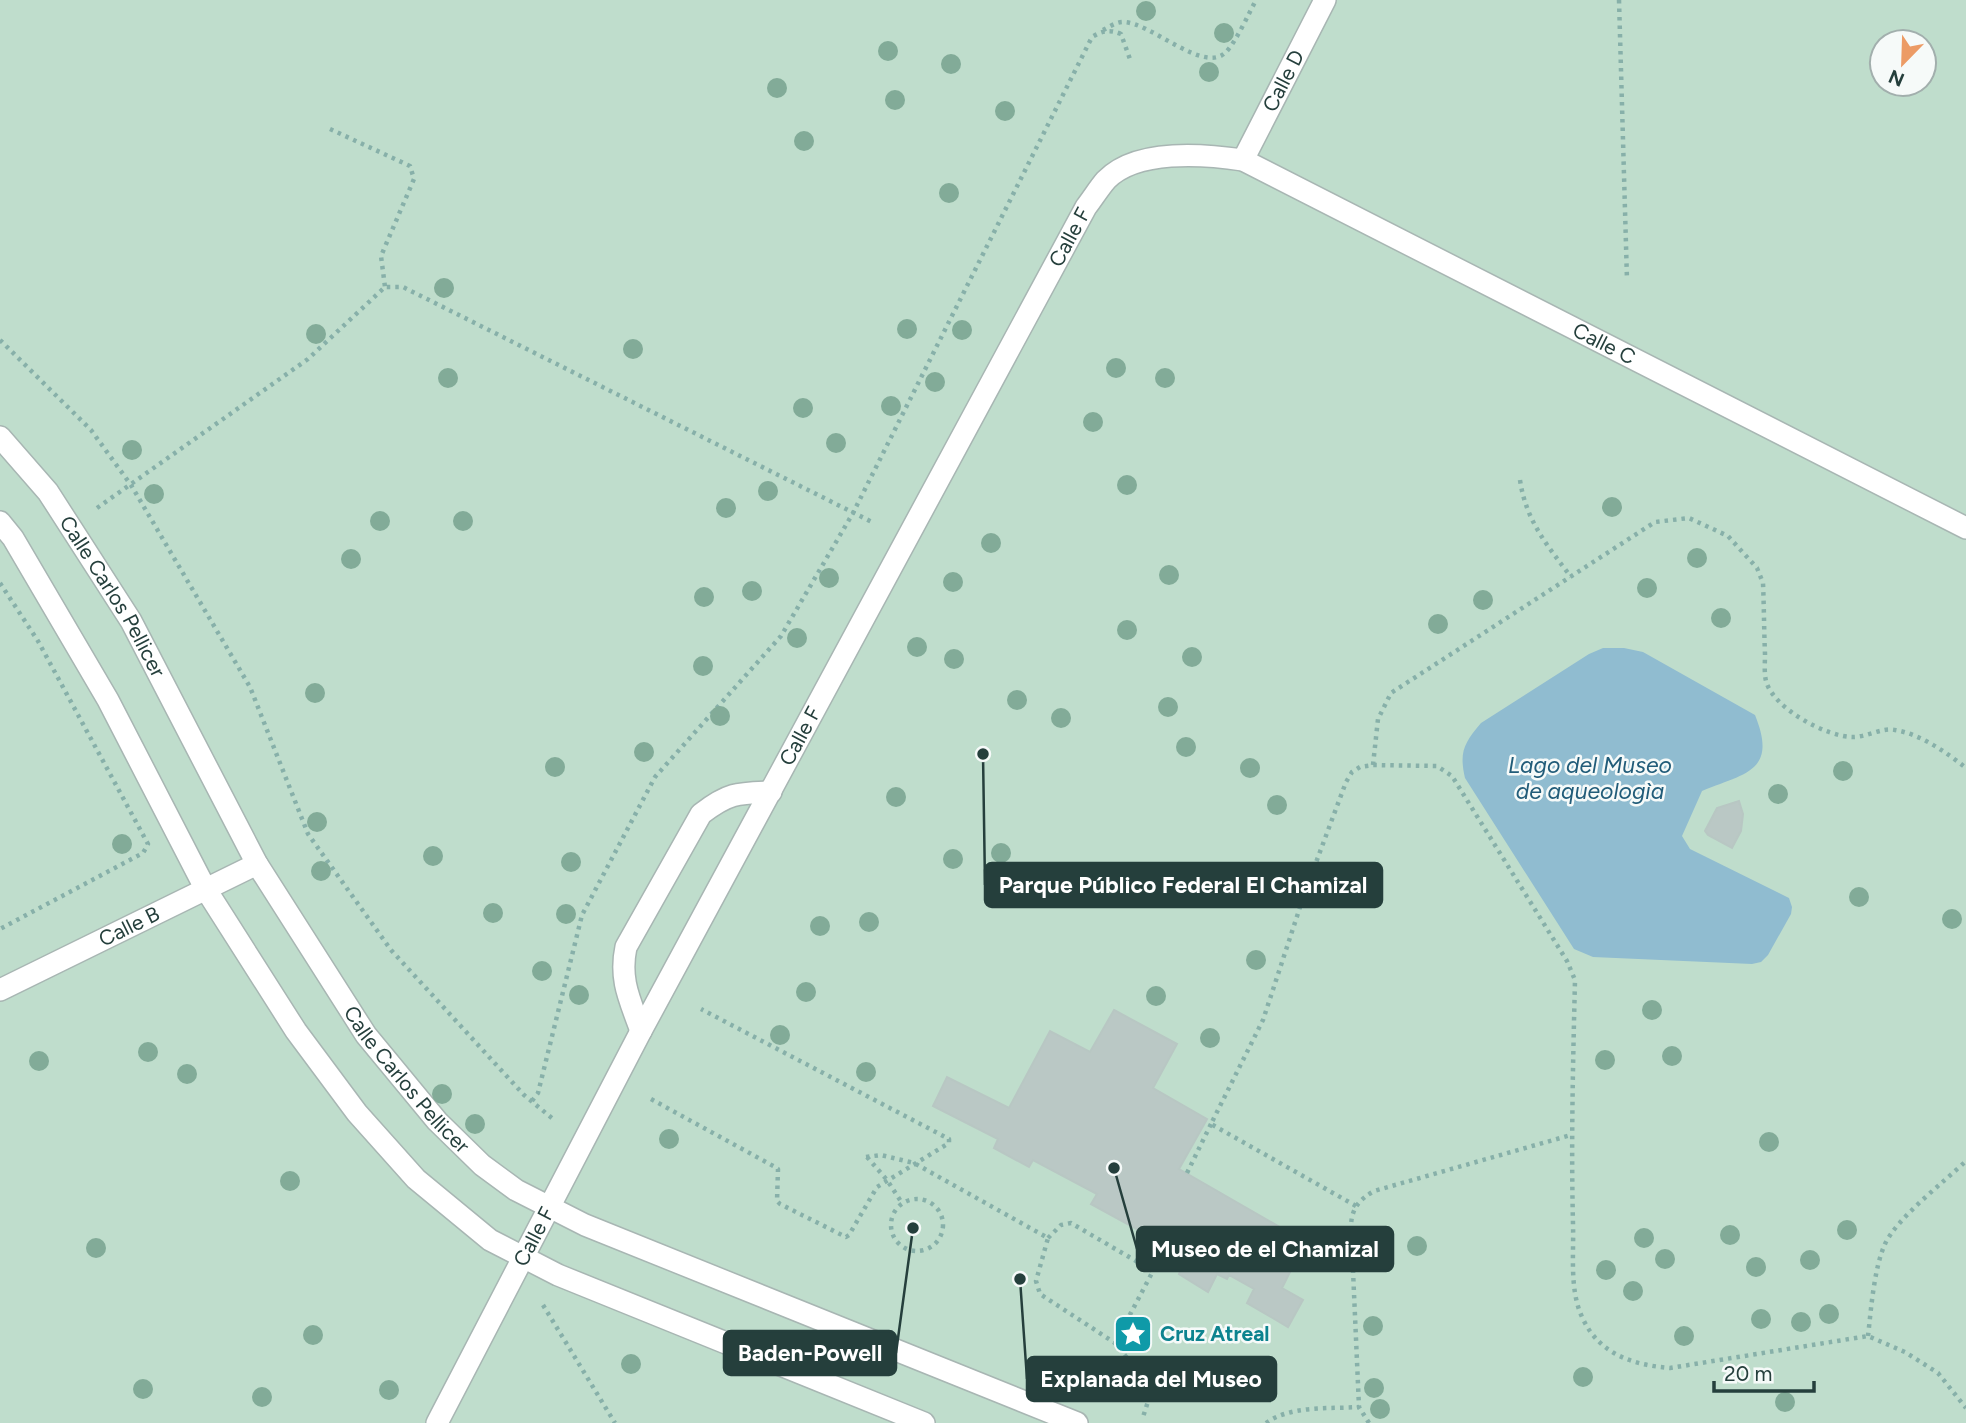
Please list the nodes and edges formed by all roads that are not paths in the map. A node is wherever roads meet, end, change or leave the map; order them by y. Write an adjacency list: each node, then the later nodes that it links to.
1 (1325, 0): 2 (street, Calle D)
2 (1242, 160): 5 (street, Calle C); 6 (street, Calle F)
3 (0, 437): 7 (street, Calle Carlos Pellicer)
4 (0, 522): 8 (street)
5 (1966, 528)
6 (771, 792): 10 (street, Calle F); 10 (street)
7 (257, 864): 8 (street, Calle B); 11 (street, Calle Carlos Pellicer)
8 (205, 888): 9 (street, Calle B); 12 (street)
9 (0, 990)
10 (642, 1031): 11 (street, Calle F)
11 (550, 1208): 12 (street, Calle F); 15 (street, Calle Carlos Pellicer)
12 (523, 1256): 13 (street, Calle F); 14 (street)
13 (437, 1423)
14 (924, 1423)
15 (1077, 1423)

